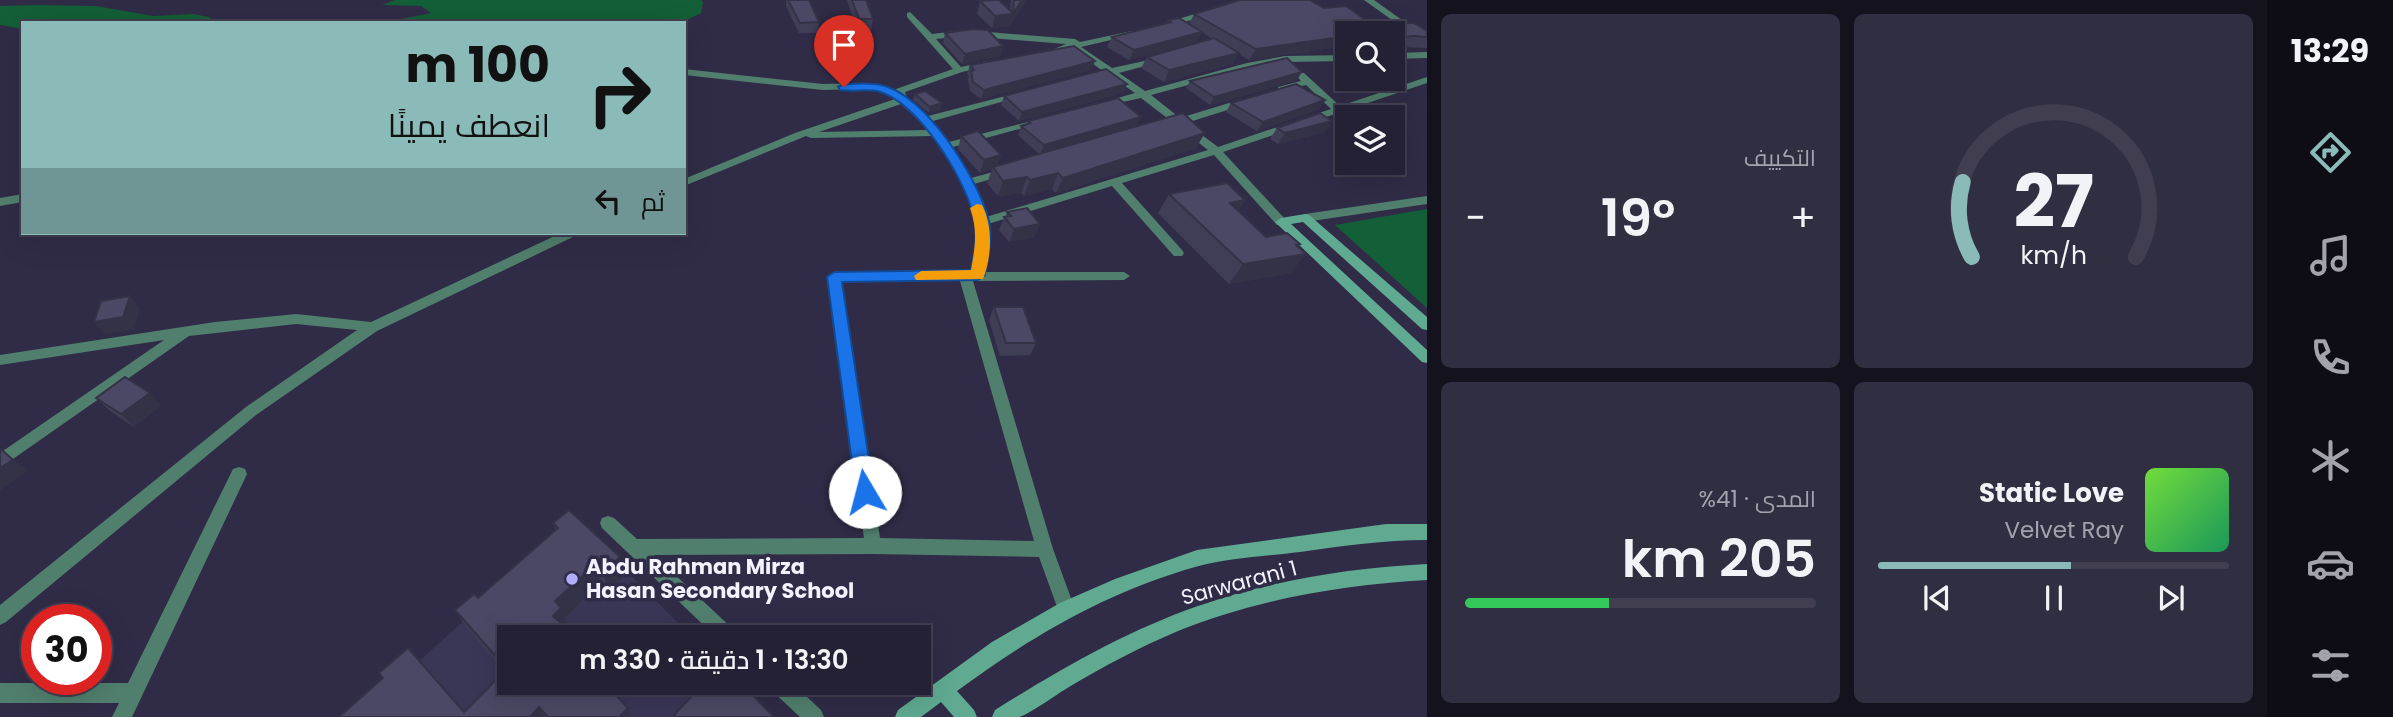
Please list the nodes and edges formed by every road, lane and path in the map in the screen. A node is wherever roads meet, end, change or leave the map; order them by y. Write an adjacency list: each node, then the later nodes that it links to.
1 (1368, 0): 7 (street)
2 (1222, 9): 4 (street)
3 (910, 15): 6 (street)
4 (1150, 28)
5 (1138, 31): 8 (street)
6 (930, 37): 8 (street); 18 (street)
7 (1427, 42)
8 (1071, 44): 9 (street); 20 (street)
9 (1050, 52)
10 (1427, 54): 12 (street)
11 (1174, 55): 20 (street)
12 (1405, 55)
13 (1235, 58): 17 (street)
14 (1335, 58): 15 (street)
15 (1285, 59): 17 (street); 23 (street)
16 (998, 62): 18 (street)
17 (1247, 66): 26 (street)
18 (959, 70): 28 (street)
19 (686, 72): 28 (street)
20 (1112, 72): 21 (street); 26 (street)
21 (1086, 79)
22 (1427, 80): 29 (street)
23 (1308, 82): 25 (street); 30 (street)
24 (1033, 92): 34 (street)
25 (1269, 94)
26 (1144, 95): 31 (street); 35 (street)
27 (1256, 98): 35 (street)
28 (902, 100): 34 (street); 38 (street)
29 (1353, 105)
30 (1335, 107)
31 (1091, 108)
32 (1335, 111): 40 (street)
33 (1052, 119): 39 (street)
34 (925, 120): 37 (street)
35 (1178, 122): 36 (street); 40 (street)
36 (1165, 126)
37 (937, 133): 38 (street); 39 (street)
38 (799, 135): 42 (street)
39 (946, 146): 43 (street)
40 (1216, 151): 44 (street); 50 (street)
41 (1020, 167): 43 (street)
42 (686, 182)
43 (968, 182): 49 (street)
44 (1115, 183): 49 (street); 52 (street)
45 (21, 198): 47 (street)
46 (1427, 200): 48 (street)
47 (0, 202)
48 (1306, 218): 50 (main road); 55 (main road)
49 (982, 222): 53 (street)
50 (1281, 222): 58 (main road)
51 (567, 235): 56 (street)
52 (1178, 253)
53 (971, 275): 54 (street); 64 (street); 66 (street)
54 (1124, 276)
55 (1427, 325)
56 (372, 327): 57 (street); 69 (street)
57 (187, 331): 59 (street); 60 (street)
58 (1427, 358)
59 (0, 360)
60 (0, 460)
61 (239, 474): 73 (street)
62 (608, 523): 65 (street)
63 (1427, 532): 68 (main road)
64 (873, 546): 65 (street); 66 (street)
65 (634, 547): 70 (street)
66 (1045, 549): 68 (street)
67 (1427, 572): 79 (main road, Sarwarani 1)
68 (1066, 609): 71 (main road)
69 (0, 616)
70 (716, 625)
71 (943, 690): 77 (main road); 78 (main road)
72 (0, 693): 73 (street)
73 (134, 693): 75 (street)
74 (791, 695): 76 (street)
75 (122, 717)
76 (814, 717)
77 (905, 717)
78 (967, 717)
79 (1002, 717)

